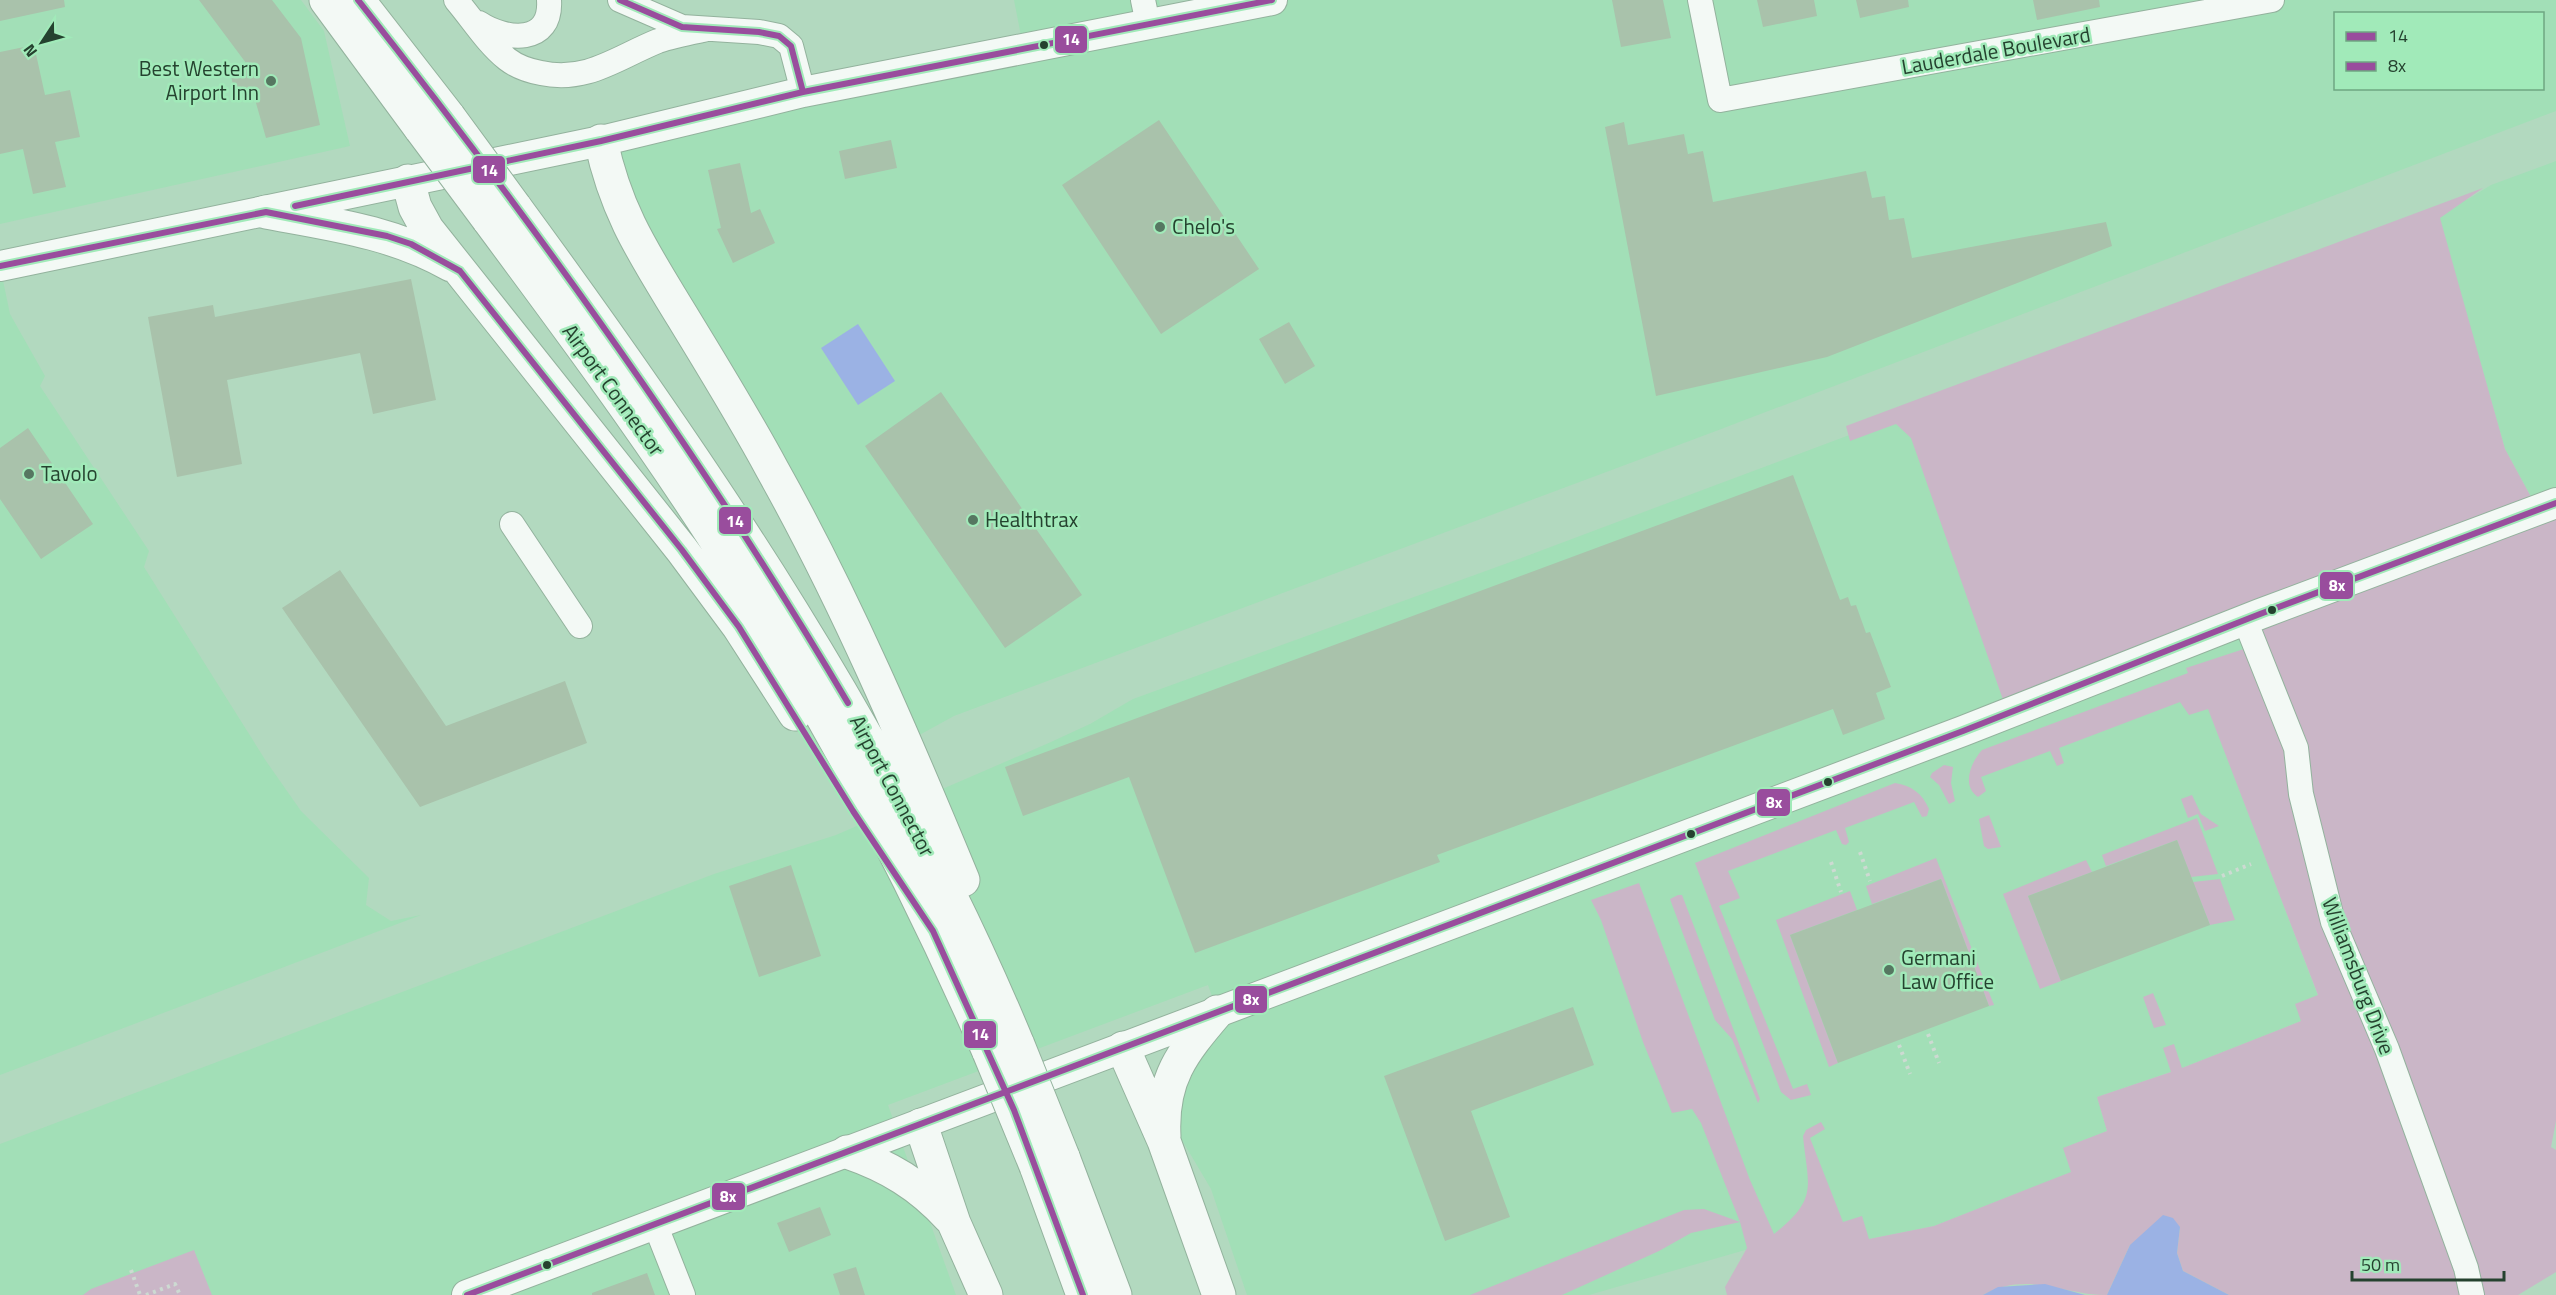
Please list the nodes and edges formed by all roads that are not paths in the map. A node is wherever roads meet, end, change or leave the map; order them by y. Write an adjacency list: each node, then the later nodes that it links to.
1 (326, 0): 14 (highway, Airport Connector)
2 (358, 0): 12 (highway, Airport Connector)
3 (370, 0): 12 (highway)
4 (549, 0): 9 (street)
5 (620, 0): 11 (street)
6 (1272, 0): 10 (main road)
7 (1700, 0): 8 (street, Lauderdale Boulevard)
8 (2272, 0)
9 (459, 4): 11 (street)
10 (1145, 12): 13 (main road)
11 (703, 30): 13 (street)
12 (404, 57): 14 (highway, Airport Connector)
13 (803, 92): 15 (main road)
14 (435, 123): 24 (highway, Airport Connector, bridge)
15 (601, 141): 16 (main road); 25 (highway)
16 (408, 181): 17 (main road); 19 (highway)
17 (266, 212): 18 (main road); 19 (highway)
18 (0, 266)
19 (460, 271): 24 (highway)
20 (2556, 503): 22 (main road)
21 (512, 524): 23 (street)
22 (2245, 620): 26 (main road); 41 (street, Williamsburg Drive)
23 (580, 626)
24 (840, 744): 25 (highway, Airport Connector)
25 (892, 810): 27 (highway); 27 (highway)
26 (1217, 1012): 28 (main road); 30 (highway)
27 (1005, 1040): 32 (highway, bridge)
28 (1123, 1048): 29 (main road); 30 (highway)
29 (921, 1125): 31 (main road); 33 (highway)
30 (1164, 1141): 40 (highway)
31 (847, 1152): 33 (highway); 34 (main road)
32 (1050, 1162): 38 (highway); 39 (highway)
33 (954, 1222): 37 (highway)
34 (655, 1224): 35 (main road); 36 (street)
35 (467, 1295)
36 (683, 1295)
37 (986, 1295)
38 (1083, 1295)
39 (1115, 1295)
40 (1218, 1295)
41 (2472, 1295)

